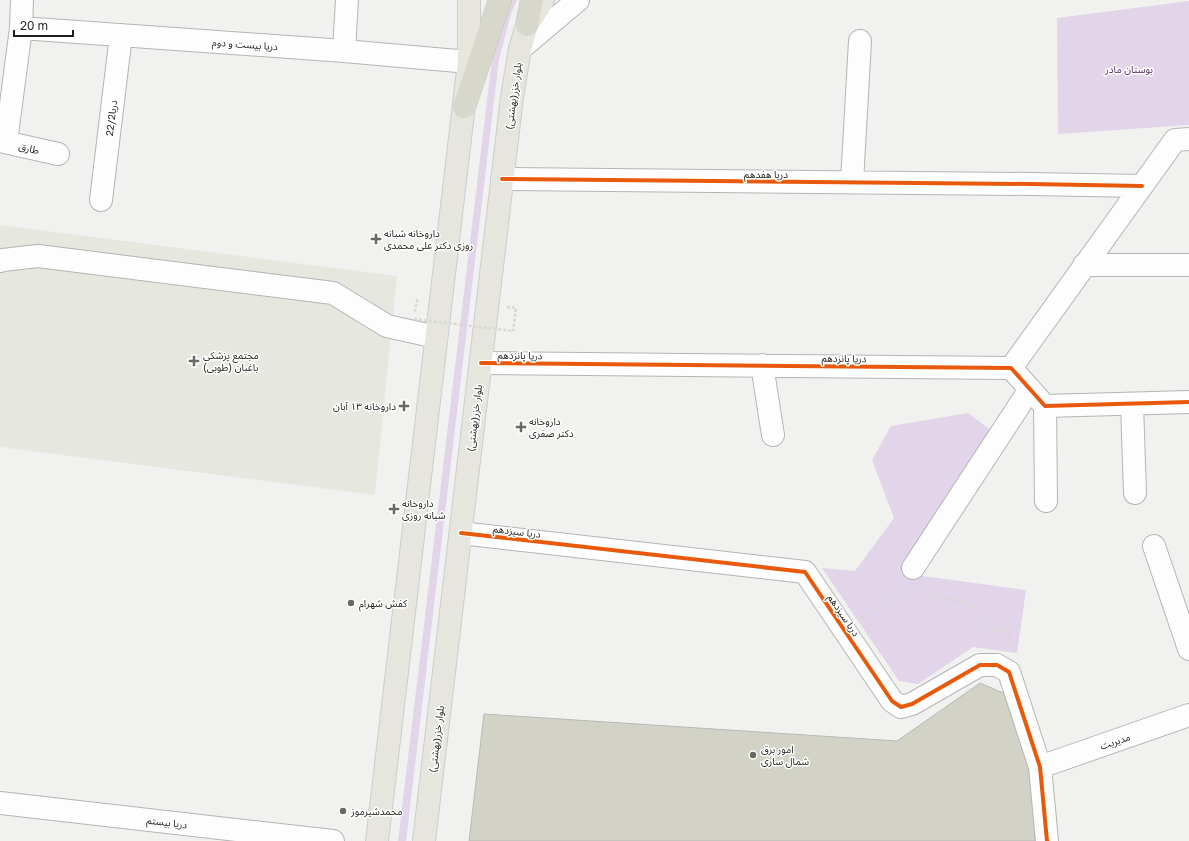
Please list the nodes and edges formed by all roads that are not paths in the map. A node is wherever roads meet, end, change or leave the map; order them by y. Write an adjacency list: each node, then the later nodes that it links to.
1 (22, 0): 9 (street)
2 (347, 0): 13 (street)
3 (500, 0): 15 (highway)
4 (532, 0): 8 (highway)
5 (543, 0): 8 (main road, بلوار خزر(بهشتی))
6 (578, 0): 12 (street)
7 (470, 2): 14 (main road)
8 (527, 25): 12 (main road, بلوار خزر(بهشتی))
9 (21, 28): 10 (street, دریا بیست و دوم); 17 (street)
10 (121, 35): 13 (street, دریا بیست و دوم); 22 (street, دریا22/2)
11 (860, 41): 20 (street)
12 (520, 49): 19 (main road, بلوار خزر(بهشتی))
13 (344, 51): 14 (street, دریا بیست و دوم)
14 (469, 62): 15 (main road)
15 (464, 107): 26 (main road)
16 (1189, 139): 21 (street)
17 (3, 142): 18 (street, طارق)
18 (58, 154)
19 (502, 179): 20 (street, دریا هفدهم); 27 (main road, بلوار خزر(بهشتی))
20 (852, 182): 21 (street, دریا هفدهم)
21 (1142, 186): 24 (street)
22 (100, 200)
23 (0, 261): 26 (street)
24 (1084, 265): 25 (street); 29 (street)
25 (1189, 265)
26 (436, 337): 45 (main road)
27 (481, 363): 28 (street, دریا پانزدهم); 37 (main road, بلوار خزر(بهشتی))
28 (762, 365): 29 (street, دریا پانزدهم); 34 (street)
29 (1011, 368): 30 (street)
30 (1030, 389): 33 (street); 39 (street)
31 (1189, 402): 32 (street)
32 (1132, 404): 33 (street); 35 (street)
33 (1045, 406): 36 (street)
34 (773, 435)
35 (1135, 493)
36 (1046, 501)
37 (461, 533): 42 (street, دریا سیزدهم); 46 (main road, بلوار خزر(بهشتی))
38 (1154, 546): 40 (street)
39 (914, 576)
40 (1189, 649)
41 (1189, 715): 42 (street, مدیریت)
42 (1040, 767): 47 (street)
43 (0, 803): 44 (street, دریا بیستم)
44 (333, 841)
45 (377, 841)
46 (424, 841)
47 (1047, 841)

